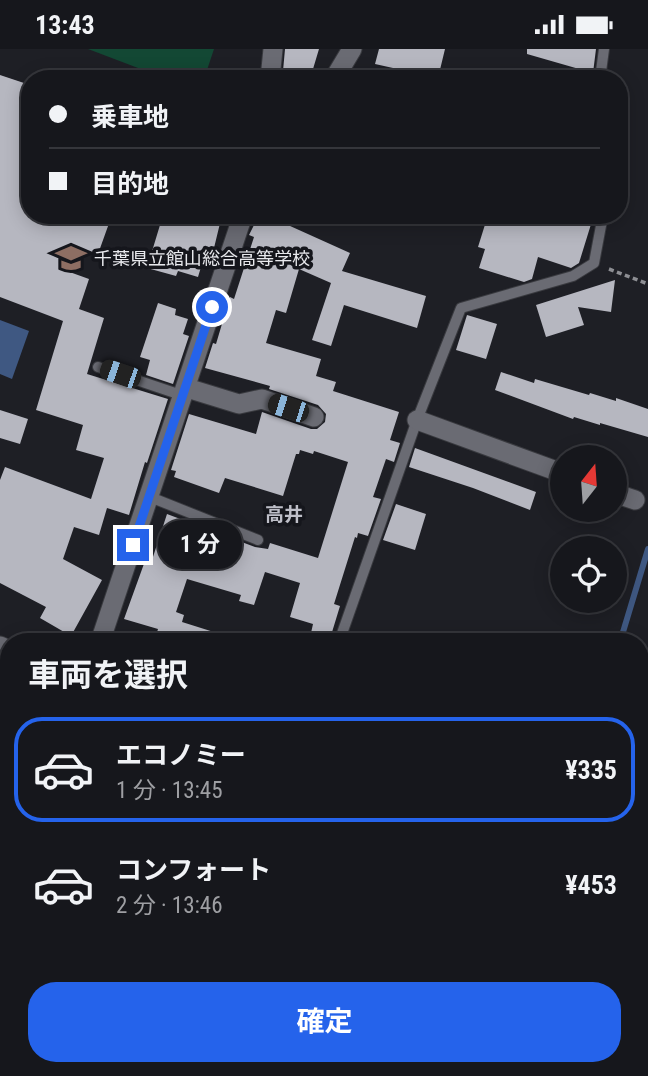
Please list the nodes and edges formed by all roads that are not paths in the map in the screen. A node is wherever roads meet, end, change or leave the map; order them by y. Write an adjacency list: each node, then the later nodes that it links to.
1 (273, 49): 4 (street)
2 (352, 49): 5 (street)
3 (604, 49): 6 (lane)
4 (271, 70)
5 (339, 70)
6 (601, 70)
7 (240, 224): 10 (street)
8 (601, 224): 12 (lane)
9 (98, 367): 10 (lane)
10 (185, 392): 11 (street); 14 (street)
11 (314, 417)
12 (417, 420): 13 (street); 19 (lane)
13 (550, 469)
14 (150, 497): 17 (lane); 18 (street)
15 (627, 497): 16 (street)
16 (635, 500)
17 (258, 540)
18 (103, 633)
19 (342, 633)

